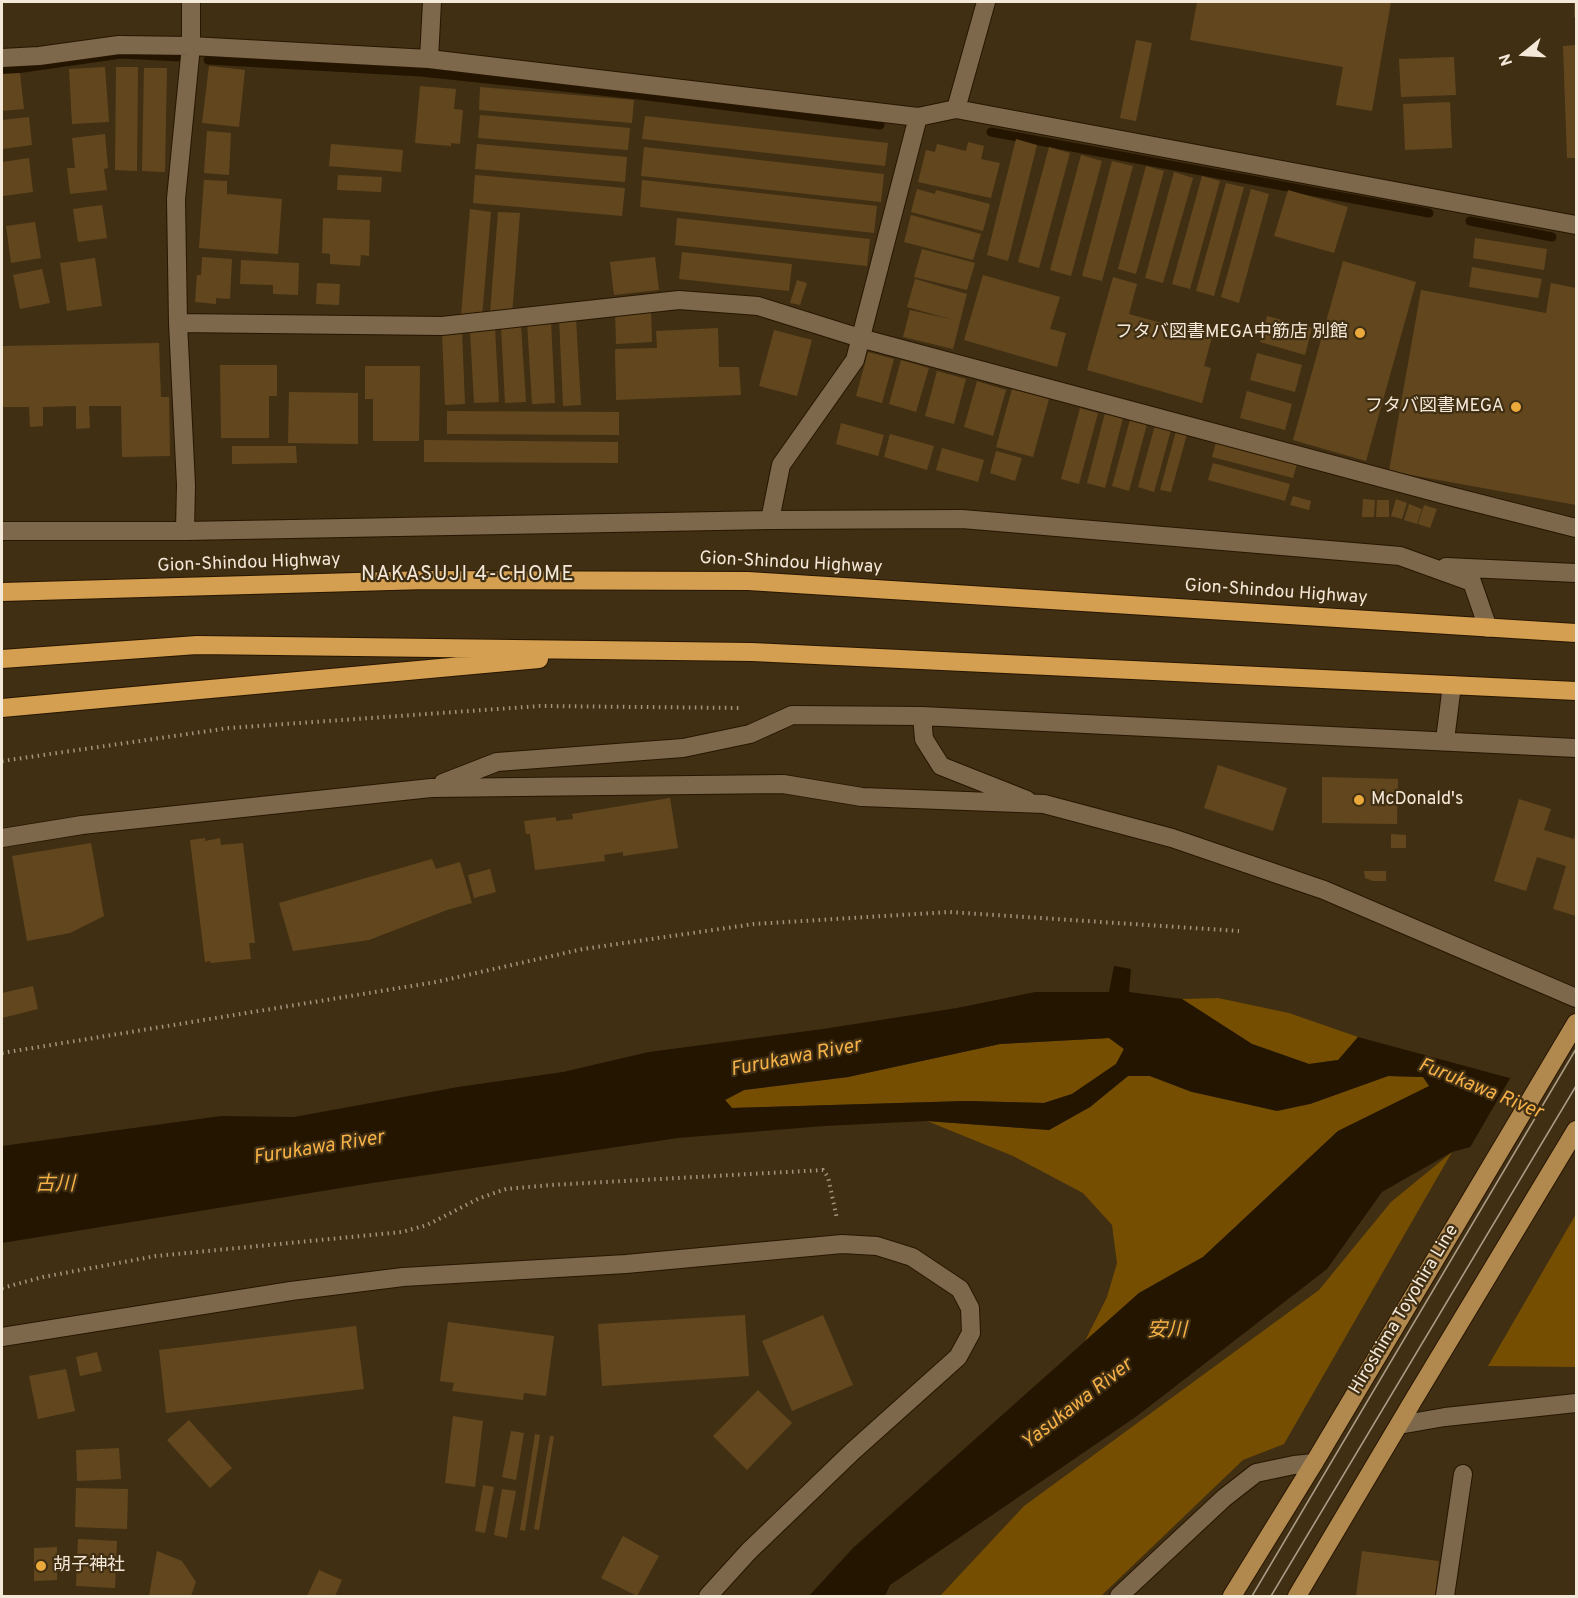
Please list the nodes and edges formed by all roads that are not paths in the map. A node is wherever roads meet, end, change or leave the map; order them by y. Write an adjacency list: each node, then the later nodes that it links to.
1 (191, 2): 4 (street)
2 (432, 2): 6 (street)
3 (986, 2): 7 (street)
4 (191, 46): 5 (street); 6 (street); 10 (street)
5 (2, 58)
6 (429, 59): 8 (street)
7 (956, 109): 8 (street); 9 (street)
8 (918, 117): 11 (street)
9 (1576, 225)
10 (178, 323): 11 (street); 15 (street)
11 (860, 338): 12 (street); 13 (street)
12 (770, 520): 15 (street); 16 (street)
13 (1576, 528)
14 (2, 531): 15 (street)
15 (185, 531)
16 (1428, 566): 17 (street); 19 (street)
17 (1576, 573)
18 (2, 592): 19 (highway, Gion-Shindou Highway)
19 (1488, 628): 20 (highway, Gion-Shindou Highway)
20 (1576, 633)
21 (640, 650): 22 (highway); 23 (highway); 25 (highway)
22 (2, 658)
23 (1452, 685): 24 (highway); 27 (street)
24 (1576, 691)
25 (2, 708)
26 (922, 716): 27 (street); 29 (street); 30 (street)
27 (1445, 740): 28 (street)
28 (1576, 748)
29 (430, 788): 30 (street); 31 (street)
30 (1039, 805): 32 (street)
31 (2, 838)
32 (1576, 998)
33 (1572, 1031): 38 (main road, Hiroshima Toyohira Line)
34 (1576, 1130): 37 (main road)
35 (2, 1336): 40 (street)
36 (1576, 1404): 37 (street)
37 (1399, 1425): 43 (main road)
38 (1314, 1463): 41 (street); 42 (main road, Hiroshima Toyohira Line)
39 (1463, 1474): 44 (street)
40 (708, 1596)
41 (1119, 1596)
42 (1232, 1596)
43 (1297, 1596)
44 (1444, 1596)

